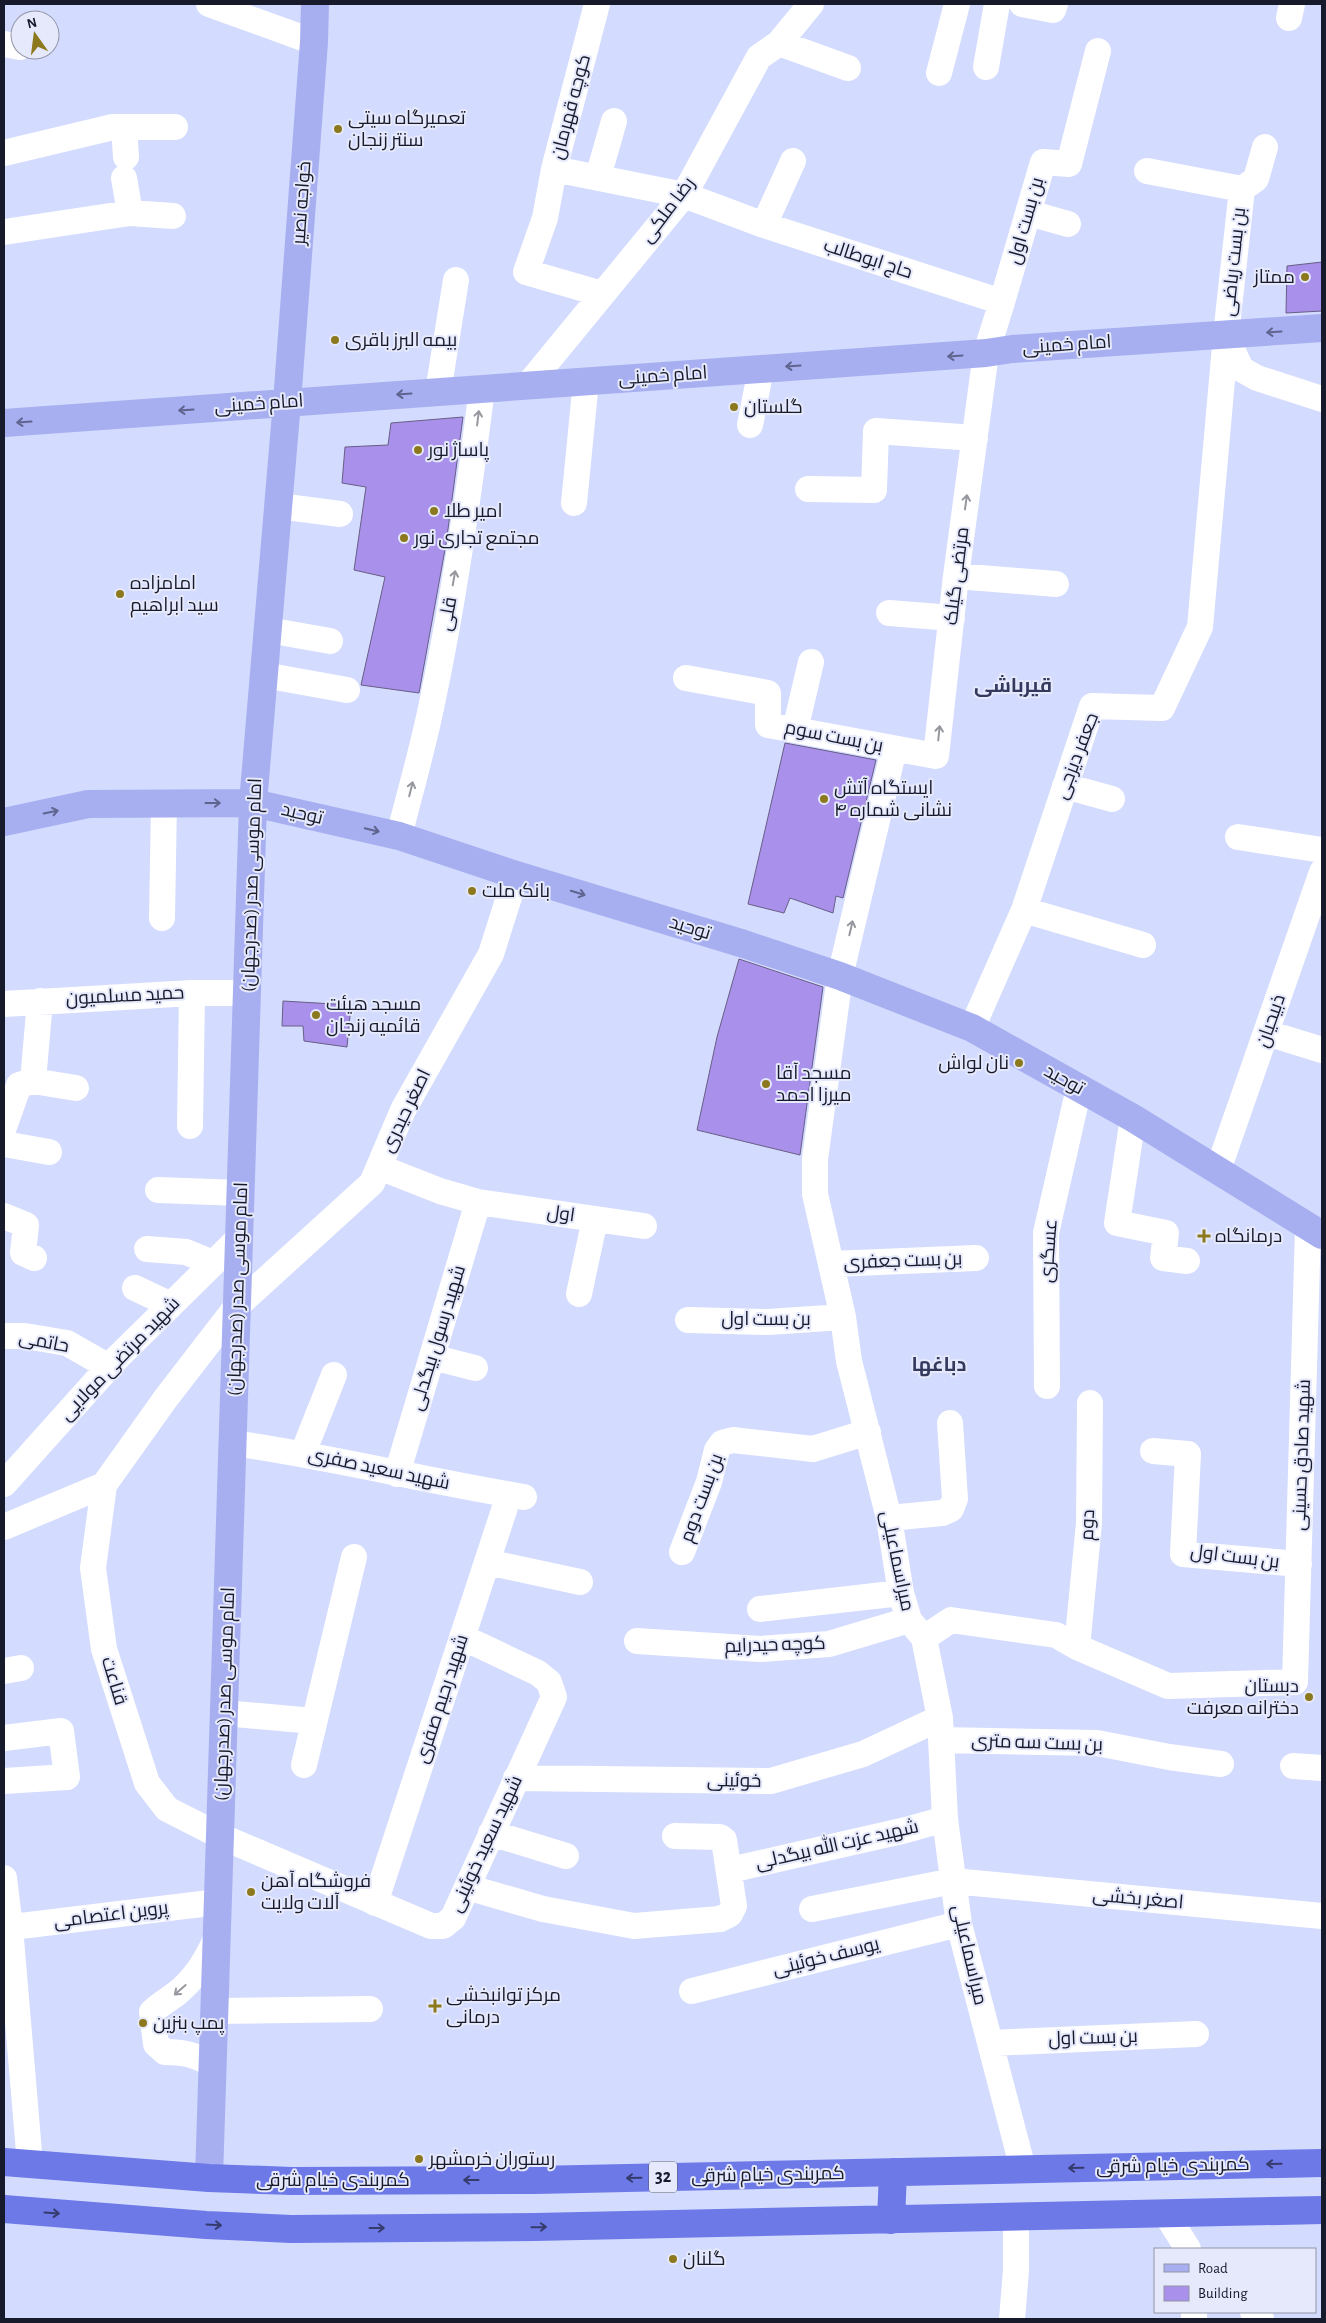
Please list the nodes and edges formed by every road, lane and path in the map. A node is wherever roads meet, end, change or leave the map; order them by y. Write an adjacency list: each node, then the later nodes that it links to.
1 (209, 4): 9 (street)
2 (315, 4): 9 (main road, خواجه نصیر)
3 (598, 4): 21 (street, کوچه قهرمان)
4 (811, 4): 10 (street, رضا ملکی)
5 (957, 4): 14 (street)
6 (997, 4): 13 (street)
7 (1022, 4): 8 (street)
8 (1055, 4)
9 (314, 42): 44 (main road, خواجه نصیر)
10 (779, 43): 12 (street); 25 (street, رضا ملکی)
11 (1098, 51): 27 (street, بن بست اول)
12 (848, 68)
13 (986, 68)
14 (939, 73)
15 (614, 121): 23 (street)
16 (124, 127): 17 (street); 19 (street); 26 (street)
17 (175, 127)
18 (1265, 147): 24 (street, بن بست ریاضی)
19 (4, 153)
20 (793, 162): 30 (street)
21 (554, 168): 23 (street, کوچه قهرمان); 33 (street)
22 (1147, 171): 24 (street, بن بست ریاضی)
23 (598, 177): 25 (street, کوچه قهرمان)
24 (1242, 189): 36 (street, بن بست ریاضی)
25 (684, 195): 30 (street, حاج ابوطالب); 33 (street, رضا ملکی)
26 (130, 213): 28 (street); 31 (street)
27 (1029, 213): 29 (street); 34 (street, بن بست اول)
28 (173, 216)
29 (1068, 224)
30 (764, 226): 34 (street, حاج ابوطالب)
31 (4, 232)
32 (456, 280): 42 (street)
33 (602, 294): 40 (street, رضا ملکی)
34 (1002, 302): 37 (street)
35 (1322, 328): 36 (main road, امام خمینی, one-way to 36)
36 (1226, 335): 37 (main road, امام خمینی); 43 (street); 64 (street, جعفر دیزجی)
37 (986, 353): 38 (main road, امام خمینی, one-way to 38); 47 (street, مرتضی گیلک)
38 (761, 368): 39 (main road, امام خمینی); 46 (street)
39 (586, 381): 40 (main road, امام خمینی); 49 (street)
40 (528, 385): 41 (main road, امام خمینی)
41 (482, 388): 42 (main road, امام خمینی); 69 (street, قلی, one-way to 41)
42 (438, 392): 44 (main road, امام خمینی, one-way to 44)
43 (1322, 399)
44 (287, 402): 45 (main road, امام خمینی, one-way to 45); 50 (main road, (صدرجهان) امام موسی صدر)
45 (4, 423)
46 (750, 425)
47 (975, 438): 48 (street); 52 (street, مرتضی گیلک, one-way to 47)
48 (808, 489)
49 (574, 503)
50 (279, 506): 51 (street); 56 (main road, (صدرجهان) امام موسی صدر)
51 (340, 514)
52 (956, 576): 53 (street); 55 (street, مرتضی گیلک)
53 (1056, 584)
54 (889, 613): 55 (street)
55 (952, 618): 63 (street, مرتضی گیلک, one-way to 55)
56 (268, 630): 57 (street); 59 (main road, (صدرجهان) امام موسی صدر)
57 (330, 641)
58 (811, 662): 62 (street)
59 (264, 675): 61 (street); 66 (main road, (صدرجهان) امام موسی صدر)
60 (686, 678): 62 (street, بن بست سوم)
61 (347, 690)
62 (795, 730): 63 (street, بن بست سوم)
63 (894, 749): 77 (street, میراسماعیلی, one-way to 63)
64 (1065, 786): 65 (street); 74 (street, جعفر دیزجی)
65 (1112, 798)
66 (253, 803): 67 (main road, توحید, one-way to 66); 69 (main road, توحید, one-way to 69); 79 (main road, (صدرجهان) امام موسی صدر)
67 (164, 804): 68 (main road, توحید, one-way to 67); 75 (street)
68 (4, 822)
69 (398, 836): 73 (main road, توحید)
70 (1238, 837): 71 (street)
71 (1322, 850)
72 (1322, 872): 83 (street, ذبیحیان)
73 (516, 874): 77 (main road, توحید, one-way to 77); 93 (street, اصغر حیدری)
74 (1024, 910): 76 (street); 82 (street, جعفر دیزجی)
75 (162, 918)
76 (1143, 945)
77 (840, 976): 82 (main road, توحید); 108 (street, میراسماعیلی)
78 (192, 992): 79 (street, حمید مسلمیون); 80 (street, حمید مسلمیون); 89 (street)
79 (247, 993): 96 (main road, (صدرجهان) امام موسی صدر)
80 (40, 1001): 81 (street, حمید مسلمیون); 85 (street)
81 (4, 1004)
82 (972, 1028): 87 (main road, توحید)
83 (1267, 1033): 84 (street); 94 (street, ذبیحیان)
84 (1322, 1050)
85 (33, 1080): 86 (street); 90 (street)
86 (76, 1088)
87 (1079, 1088): 88 (main road, توحید); 120 (street, عسگری)
88 (1133, 1118): 94 (main road, توحید); 106 (street)
89 (190, 1126)
90 (4, 1127)
91 (4, 1144): 92 (street)
92 (49, 1152)
93 (379, 1167): 97 (street, اول); 112 (street, اصغر حیدری)
94 (1218, 1170): 101 (main road, توحید)
95 (158, 1190): 96 (street)
96 (241, 1193): 102 (main road, (صدرجهان) امام موسی صدر)
97 (478, 1202): 99 (street, اول); 116 (street, شهید رسول بیگدلی)
98 (4, 1216): 104 (street)
99 (595, 1219): 100 (street, اول); 110 (street)
100 (644, 1226)
101 (1315, 1231): 136 (street, شهید صادق حسینی)
102 (240, 1237): 107 (street, شهید مرتضی مولایی); 112 (main road, (صدرجهان) امام موسی صدر)
103 (148, 1249): 107 (street)
104 (34, 1258)
105 (976, 1258): 108 (street, بن بست جعفری)
106 (1187, 1261)
107 (213, 1263): 111 (street, شهید مرتضی مولایی)
108 (831, 1264): 113 (street, میراسماعیلی)
109 (135, 1288): 111 (street)
110 (579, 1294)
111 (171, 1305): 117 (street, شهید مرتضی مولایی)
112 (237, 1306): 124 (main road, (صدرجهان) امام موسی صدر); 129 (street, اصغر حیدری)
113 (843, 1317): 114 (street, بن بست اول); 123 (street, میراسماعیلی)
114 (688, 1320)
115 (4, 1336): 117 (street, حاتمی)
116 (432, 1358): 118 (street); 127 (street, شهید رسول بیگدلی)
117 (109, 1367): 128 (street, شهید مرتضی مولایی)
118 (475, 1368)
119 (334, 1375): 126 (street)
120 (1047, 1386)
121 (1090, 1403): 143 (street, دوم)
122 (950, 1423): 131 (street)
123 (868, 1432): 131 (street, میراسماعیلی); 133 (street, بن بست دوم)
124 (233, 1443): 126 (street, شهید سعید صفری); 145 (main road, (صدرجهان) امام موسی صدر)
125 (1153, 1451): 136 (street, بن بست اول)
126 (303, 1453): 127 (street, شهید سعید صفری)
127 (397, 1474): 130 (street, شهید سعید صفری)
128 (4, 1484)
129 (104, 1485): 132 (street); 157 (street, قناعت)
130 (517, 1496): 135 (street, شهید رحیم صفری)
131 (889, 1518): 138 (street, میراسماعیلی)
132 (4, 1526)
133 (682, 1552)
134 (354, 1557): 146 (street)
135 (487, 1562): 137 (street); 141 (street, شهید رحیم صفری)
136 (1299, 1564): 144 (street, شهید صادق حسینی)
137 (580, 1582)
138 (902, 1593): 139 (street); 140 (street, میراسماعیلی)
139 (760, 1609)
140 (917, 1629): 142 (street, کوچه حیدرایم); 143 (street, کوچه حیدرایم); 147 (street, میراسماعیلی)
141 (462, 1637): 153 (street, شهید سعید خوئینی); 165 (street, شهید رحیم صفری)
142 (637, 1641)
143 (1077, 1647): 144 (street, کوچه حیدرایم)
144 (1295, 1682)
145 (224, 1713): 146 (street); 157 (main road, (صدرجهان) امام موسی صدر)
146 (314, 1721): 149 (street)
147 (941, 1729): 150 (street, بن بست سه متری); 153 (street, خوئینی); 155 (street, میراسماعیلی)
148 (4, 1738): 154 (street)
149 (304, 1764)
150 (1221, 1764)
151 (1293, 1766): 152 (street)
152 (1322, 1768)
153 (516, 1778): 156 (street, شهید سعید خوئینی)
154 (4, 1781)
155 (944, 1819): 160 (street, شهید عزت الله بیگدلی); 162 (street, میراسماعیلی)
156 (491, 1833): 159 (street); 163 (street, شهید سعید خوئینی)
157 (220, 1836): 164 (main road, (صدرجهان) امام موسی صدر); 165 (street, شهید سعید خوئینی)
158 (676, 1836): 160 (street)
159 (566, 1856)
160 (730, 1870): 163 (street)
161 (4, 1878): 169 (street)
162 (954, 1881): 166 (street, اصغر بخشی); 167 (street, اصغر بخشی); 168 (street, میراسماعیلی)
163 (467, 1887): 165 (street, شهید سعید خوئینی)
164 (218, 1902): 169 (street, پروین اعتصامی); 170 (main road, (صدرجهان) امام موسی صدر)
165 (375, 1904)
166 (812, 1909)
167 (1322, 1916)
168 (959, 1924): 171 (street, یوسف خوئینی); 175 (street, میراسماعیلی)
169 (7, 1928): 177 (street)
170 (217, 1936): 173 (main road, (صدرجهان) امام موسی صدر); 176 (street, one-way to 176)
171 (692, 1990)
172 (370, 2009): 173 (street)
173 (214, 2011): 176 (main road, (صدرجهان) امام موسی صدر)
174 (1196, 2034): 175 (street, بن بست اول)
175 (990, 2042): 179 (street, میراسماعیلی)
176 (213, 2065): 181 (main road, (صدرجهان) امام موسی صدر)
177 (17, 2163): 181 (highway, کمربندی خیام شرقی / 32)
178 (1322, 2163): 179 (highway, کمربندی خیام شرقی / 32, one-way to 179)
179 (1023, 2169): 180 (highway, کمربندی خیام شرقی / 32)
180 (893, 2172): 181 (highway, کمربندی خیام شرقی / 32, one-way to 181); 186 (highway)
181 (209, 2178)
182 (4, 2209): 186 (highway, one-way to 186)
183 (1322, 2210): 184 (highway)
184 (1166, 2214): 185 (highway); 187 (street)
185 (1016, 2217): 186 (highway); 188 (street)
186 (891, 2220)
187 (1187, 2248)
188 (1012, 2319)

